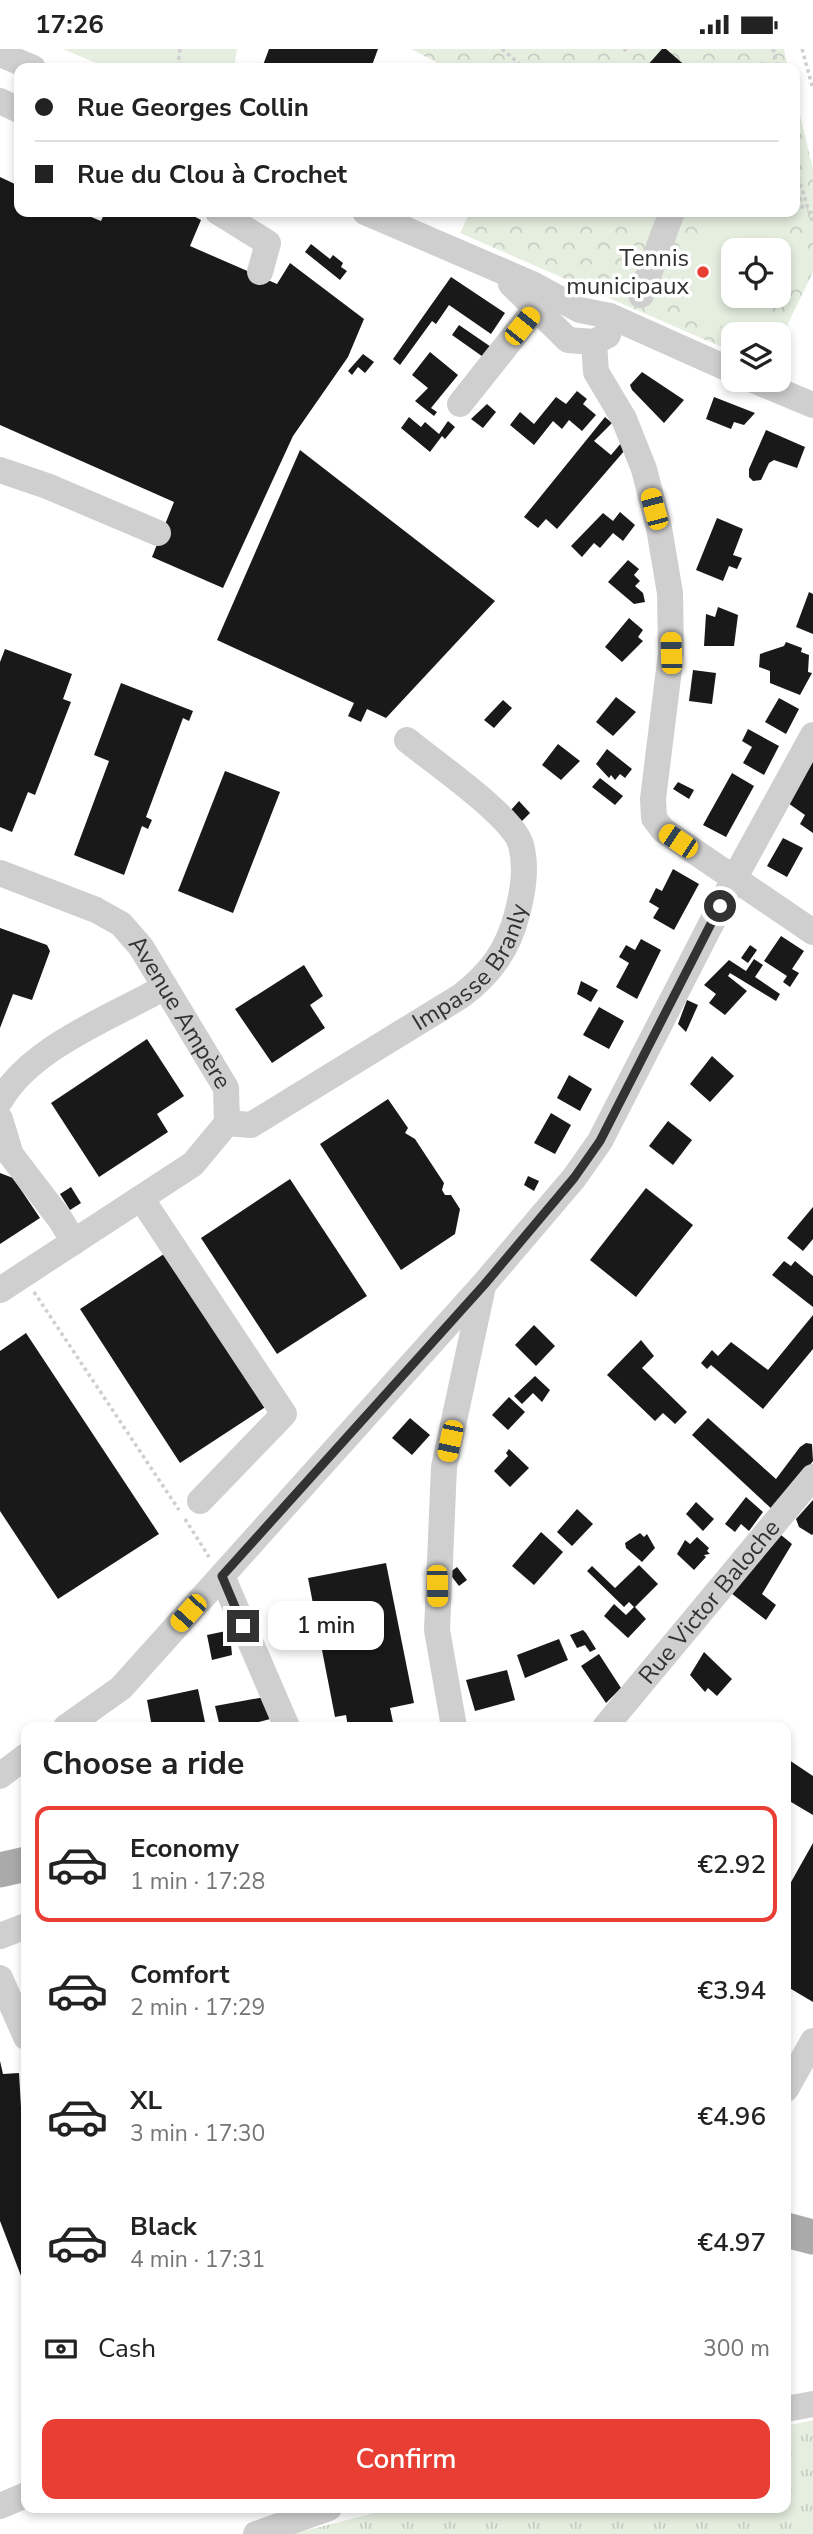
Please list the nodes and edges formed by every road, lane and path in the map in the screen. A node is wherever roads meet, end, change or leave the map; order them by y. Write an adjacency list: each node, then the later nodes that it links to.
1 (502, 49): 5 (path)
2 (802, 49): 6 (path)
3 (0, 54): 4 (street)
4 (21, 63)
5 (518, 63)
6 (813, 89)
7 (800, 183): 9 (path)
8 (800, 206): 9 (path)
9 (808, 209): 13 (path)
10 (226, 217): 14 (street)
11 (376, 217): 16 (street)
12 (670, 217): 15 (street)
13 (813, 223)
14 (260, 272)
15 (641, 295)
16 (548, 303): 17 (street); 18 (street); 21 (street)
17 (641, 332): 18 (street); 19 (street)
18 (594, 342): 28 (street)
19 (721, 366)
20 (782, 392): 22 (street)
21 (460, 404)
22 (813, 405)
23 (0, 470): 24 (street)
24 (158, 533)
25 (813, 735): 28 (street)
26 (407, 740): 33 (street, Impasse Branly)
27 (0, 873): 30 (street, Avenue Ampère)
28 (734, 879): 29 (street); 37 (street)
29 (813, 932)
30 (165, 987): 31 (street); 33 (street, Avenue Ampère)
31 (0, 1101)
32 (0, 1119): 35 (street)
33 (227, 1123): 34 (street, Avenue Ampère)
34 (141, 1198): 35 (street, Avenue Ampère); 40 (street)
35 (74, 1242): 36 (street, Avenue Ampère)
36 (24, 1275): 38 (street, Avenue Ampère); 41 (path)
37 (484, 1285): 41 (street); 44 (street)
38 (0, 1290)
39 (813, 1478): 45 (street, Rue Victor Baloche)
40 (200, 1501)
41 (222, 1576): 42 (street); 43 (street)
42 (73, 1722)
43 (285, 1722)
44 (453, 1722)
45 (609, 1722)
46 (21, 1760): 47 (street)
47 (0, 1776)
48 (21, 1865): 49 (main road)
49 (0, 1870)
50 (21, 1928): 51 (street)
51 (0, 1936)
52 (0, 1977): 53 (street)
53 (21, 2025)
54 (813, 2041): 55 (street)
55 (791, 2080)
56 (791, 2231): 57 (main road)
57 (813, 2237)
58 (813, 2404): 59 (street)
59 (791, 2408)
60 (21, 2497): 61 (street)
61 (0, 2505)
62 (316, 2513): 63 (street)
63 (256, 2534)

